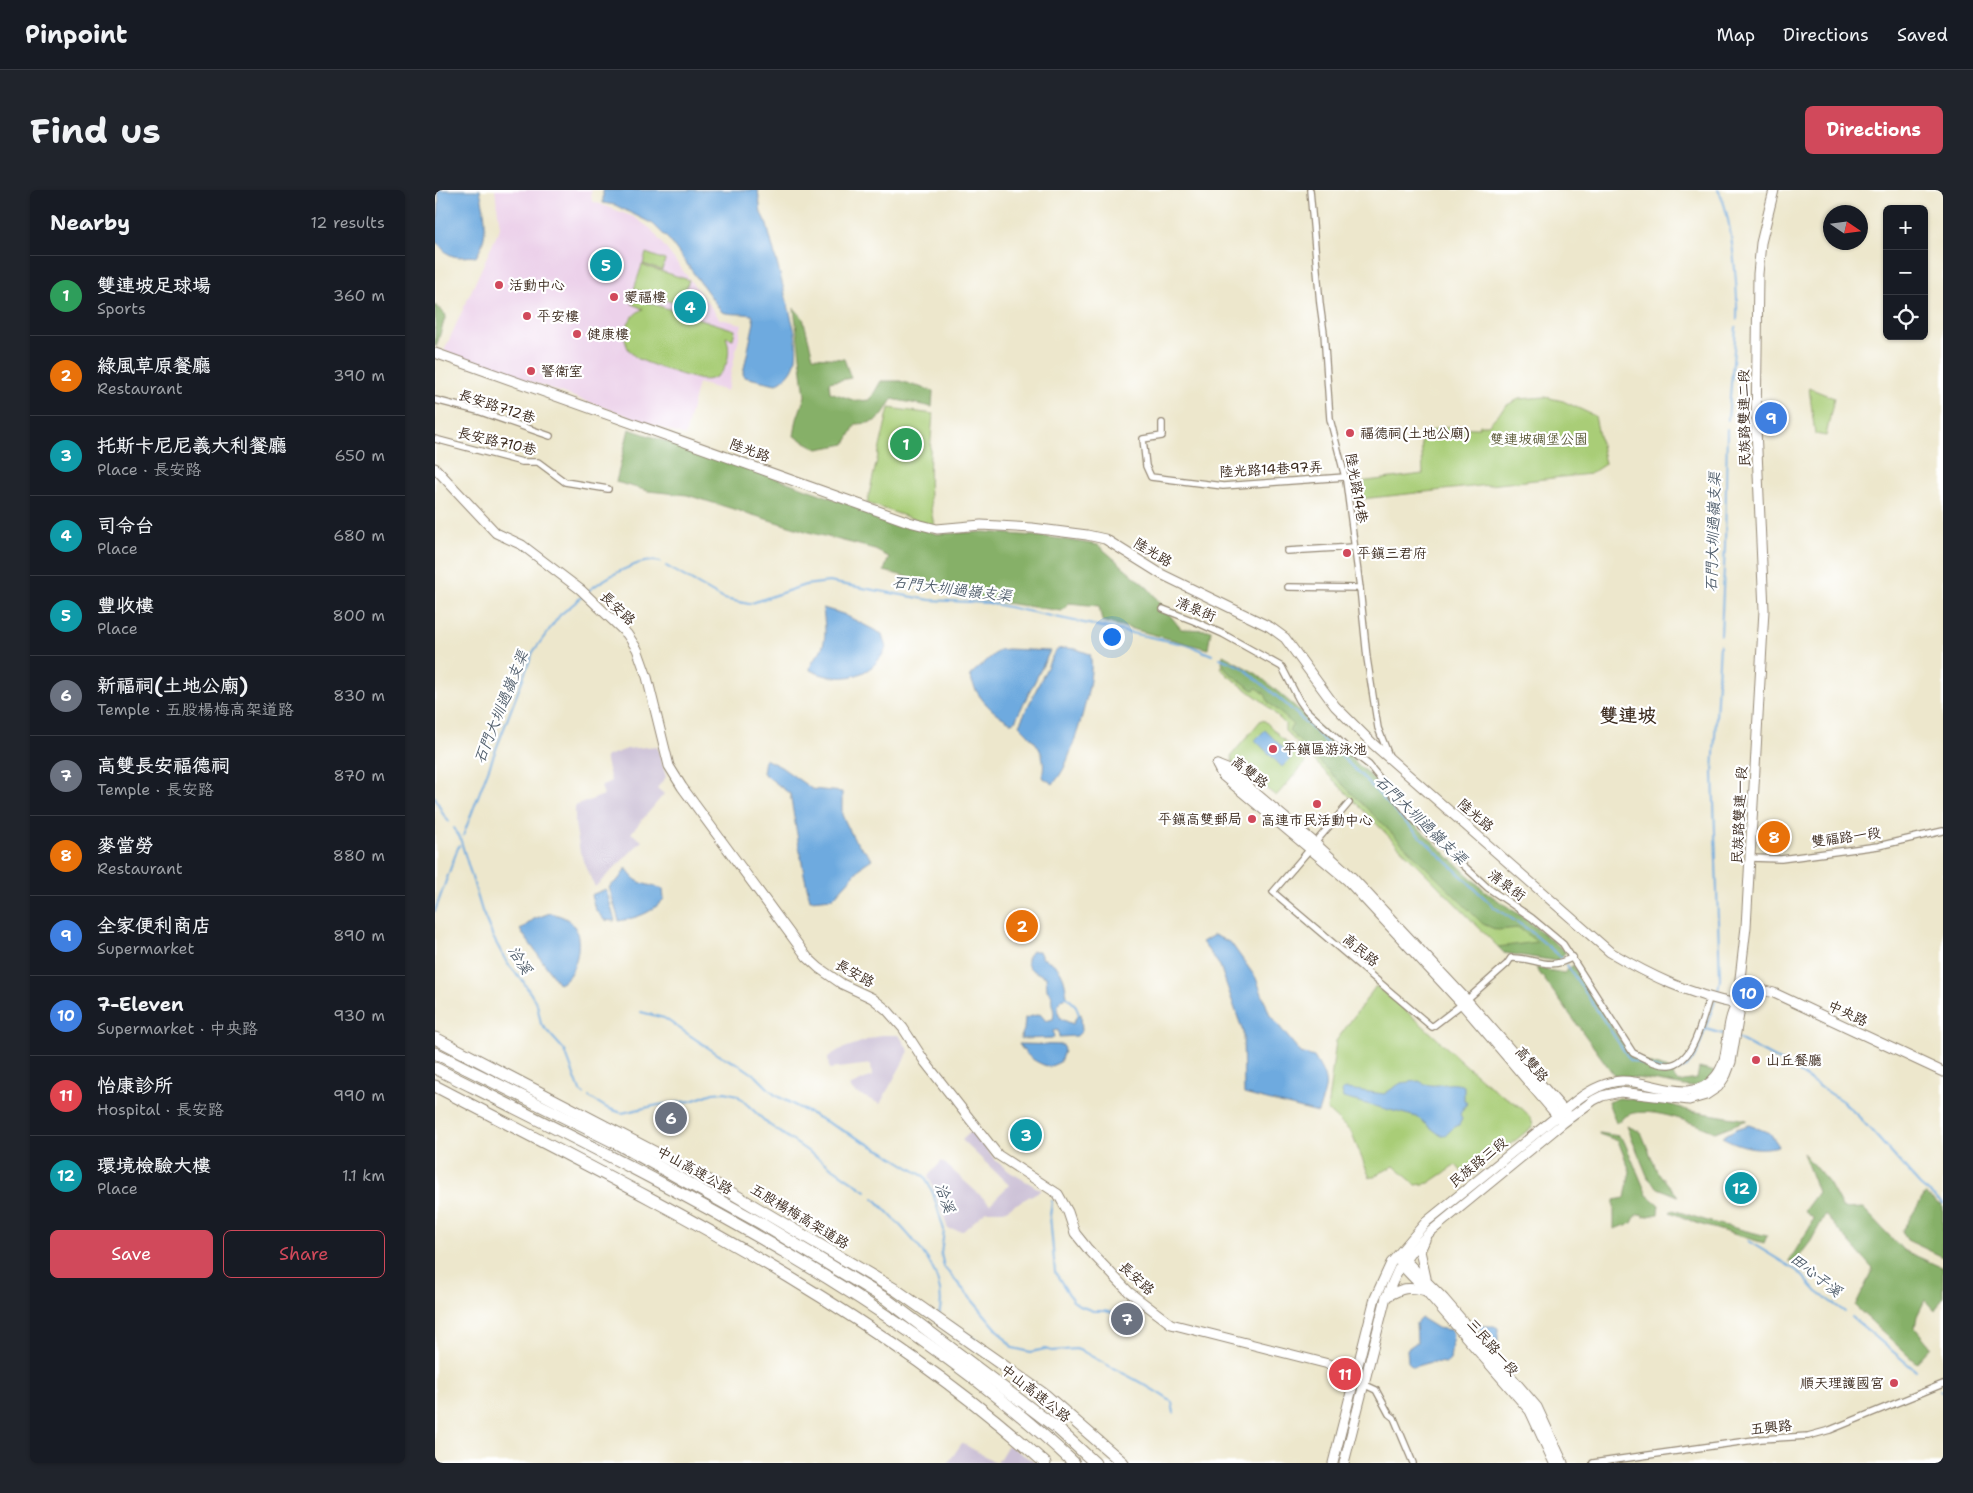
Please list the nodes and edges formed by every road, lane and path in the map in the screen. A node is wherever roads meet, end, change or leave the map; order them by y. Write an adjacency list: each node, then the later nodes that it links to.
1 (1310, 190): 9 (street, 陸光路14巷)
2 (1774, 190): 16 (street, 民族路雙連二段)
3 (435, 353): 17 (street, 陸光路)
4 (435, 400): 6 (street, 長安路712巷)
5 (1162, 423): 9 (street, 陸光路14巷97弄)
6 (550, 436)
7 (435, 438): 10 (street, 長安路710巷)
8 (435, 468): 41 (street, 長安路)
9 (1345, 477): 11 (street, 陸光路14巷)
10 (608, 489)
11 (1354, 547): 12 (street); 14 (street, 陸光路14巷)
12 (1287, 551)
13 (1288, 587): 14 (street)
14 (1360, 588): 17 (street, 陸光路14巷)
15 (1163, 609): 22 (street, 清泉街)
16 (1762, 646): 21 (street, 民族路雙連一段)
17 (1390, 758): 24 (street, 陸光路)
18 (1349, 803): 20 (street)
19 (1943, 831): 21 (street, 雙福路一段)
20 (1313, 846): 20 (street, 高雙路); 25 (street, 高雙路); 25 (street, 高民路)
21 (1751, 858): 23 (street, 民族路雙連一段)
22 (1573, 957): 24 (street, 清泉街); 25 (street)
23 (1740, 985): 26 (street, 民族路三段); 30 (street, 中央路)
24 (1709, 999): 26 (street, 陸光路)
25 (1464, 1002): 32 (street, 高雙路)
26 (1737, 1004): 32 (street, 民族路三段); 33 (street, 民族路三段)
27 (435, 1038): 47 (highway, 五股楊梅高架道路)
28 (435, 1053): 46 (highway, 中山高速公路)
29 (435, 1068): 45 (highway, 中山高速公路)
30 (1943, 1072)
31 (435, 1086): 44 (highway)
32 (1561, 1113): 33 (street, 高雙路); 34 (street, 高雙路); 36 (street, 民族路三段)
33 (1571, 1117): 34 (street, 民族路三段)
34 (1563, 1123): 35 (street, 民族路三段)
35 (1430, 1232): 37 (street, 民族路三段); 38 (street)
36 (1397, 1253): 37 (street, 三民路一段); 41 (street, 民族路三段)
37 (1404, 1263): 38 (street, 三民路一段); 39 (street, 三民路一段); 40 (street, 民族路三段)
38 (1426, 1281): 52 (street, 三民路一段)
39 (1426, 1291): 40 (street); 51 (street, 三民路一段)
40 (1386, 1297): 42 (street, 民族路三段)
41 (1356, 1371): 42 (street); 48 (street, 民族路三段)
42 (1363, 1384): 49 (street, 民族路三段); 50 (street)
43 (1943, 1384): 53 (street, 五興路)
44 (1045, 1463)
45 (1074, 1463)
46 (1095, 1463)
47 (1123, 1463)
48 (1333, 1463)
49 (1344, 1463)
50 (1413, 1463)
51 (1554, 1463)
52 (1563, 1463)
53 (1593, 1463)

